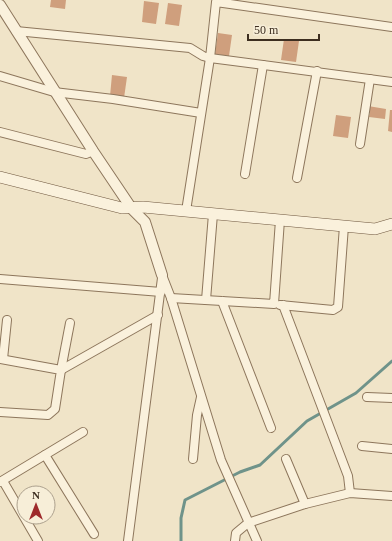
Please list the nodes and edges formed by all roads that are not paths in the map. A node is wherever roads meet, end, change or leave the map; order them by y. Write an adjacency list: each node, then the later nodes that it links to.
1 (0, 5): 2 (street)
2 (4, 17): 4 (street)
3 (392, 27): 5 (street)
4 (16, 31): 5 (street); 11 (street)
5 (210, 58): 6 (street); 12 (street)
6 (263, 64): 7 (street); 16 (street)
7 (317, 72): 9 (street); 18 (street)
8 (0, 76): 11 (street)
9 (370, 79): 10 (street); 14 (street)
10 (392, 82)
11 (54, 92): 12 (street); 15 (street)
12 (201, 113): 20 (street)
13 (0, 132): 15 (street)
14 (360, 144)
15 (93, 151): 19 (street)
16 (246, 174)
17 (0, 177): 19 (main road)
18 (296, 178)
19 (132, 209): 20 (main road); 25 (street)
20 (186, 211): 21 (main road)
21 (213, 214): 22 (main road); 29 (street)
22 (280, 220): 24 (main road); 31 (street)
23 (392, 224): 24 (main road)
24 (344, 226): 32 (street)
25 (162, 275): 27 (street); 28 (street)
26 (0, 278): 27 (street)
27 (161, 292): 33 (street)
28 (171, 298): 29 (street); 38 (street)
29 (206, 300): 30 (street)
30 (222, 301): 31 (street); 42 (street)
31 (274, 304): 32 (street)
32 (283, 305): 50 (street)
33 (158, 315): 37 (street); 56 (street)
34 (7, 320): 36 (street)
35 (70, 323): 37 (street)
36 (2, 359): 37 (street)
37 (61, 370): 41 (street)
38 (202, 397): 47 (street); 53 (street)
39 (367, 397): 40 (street)
40 (392, 398)
41 (0, 412)
42 (271, 428)
43 (83, 432): 46 (street)
44 (362, 446): 45 (street)
45 (392, 449)
46 (45, 455): 49 (street); 54 (street)
47 (193, 459)
48 (286, 459): 52 (street)
49 (1, 482): 55 (street)
50 (350, 493): 51 (street); 52 (street)
51 (392, 496)
52 (305, 504): 53 (street)
53 (248, 523): 57 (street); 58 (street)
54 (94, 534)
55 (38, 541)
56 (128, 541)
57 (235, 541)
58 (257, 541)

